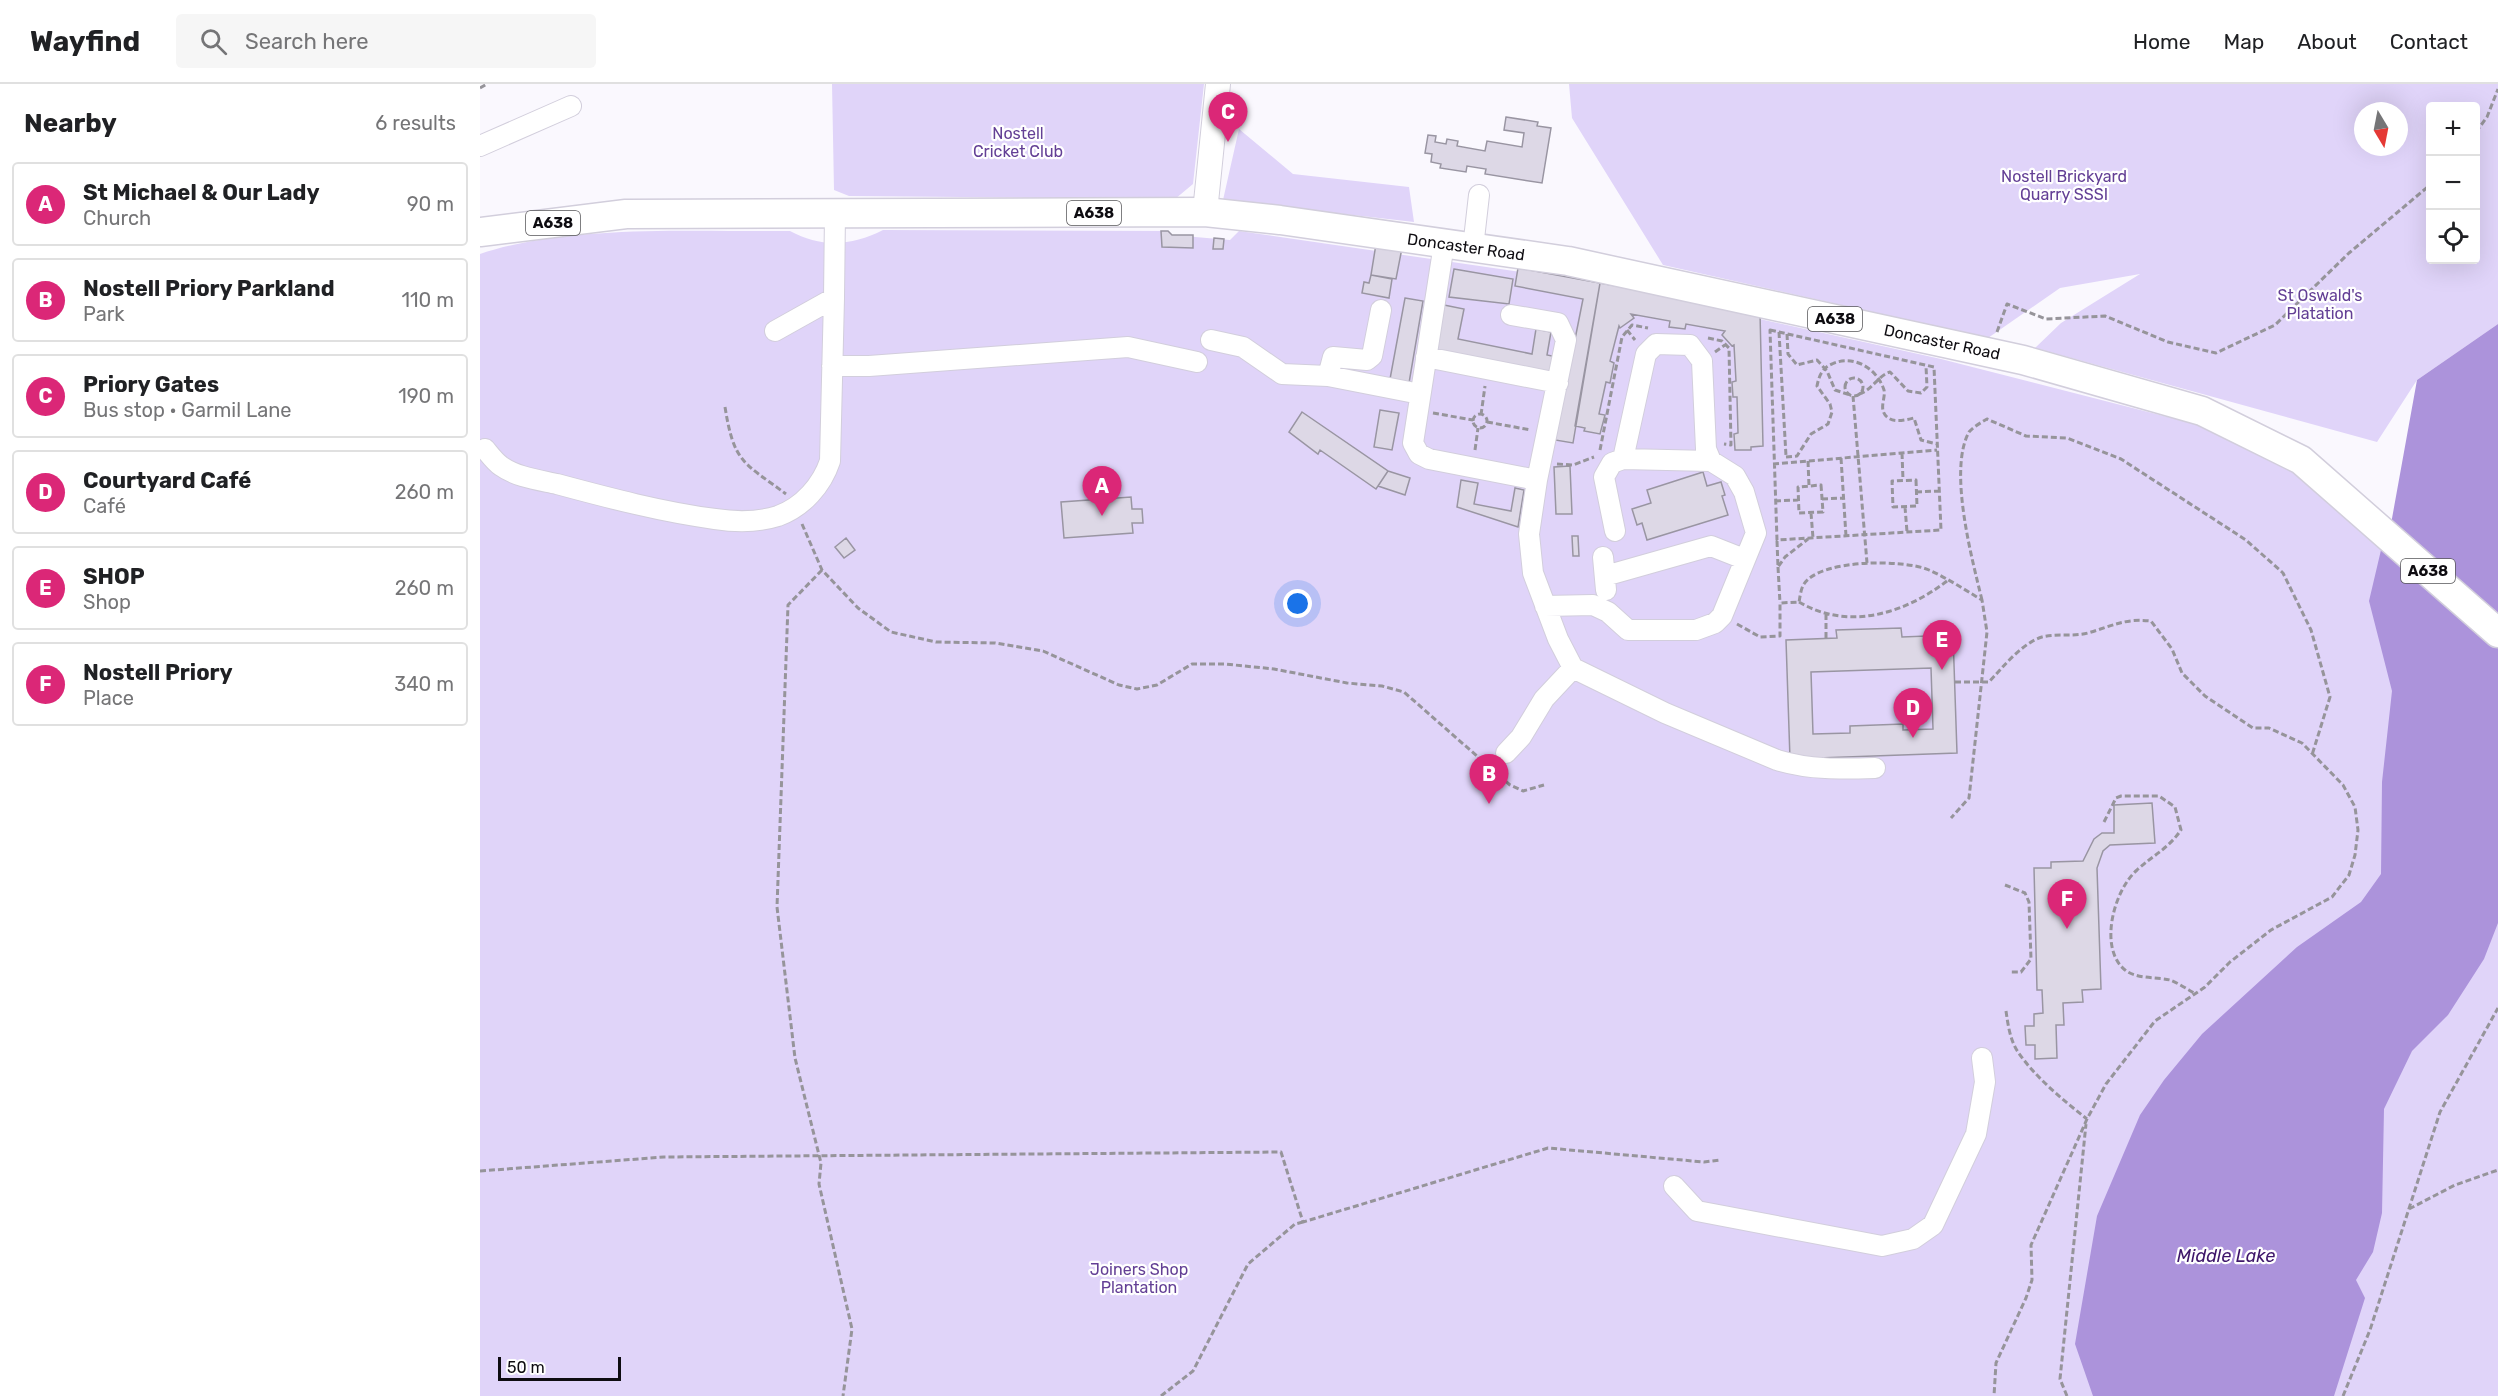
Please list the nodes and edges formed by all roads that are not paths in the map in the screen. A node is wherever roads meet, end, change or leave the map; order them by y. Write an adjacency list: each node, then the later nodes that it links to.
1 (1218, 84): 5 (main road)
2 (571, 106): 3 (street)
3 (480, 146)
4 (1479, 195): 9 (street)
5 (1204, 212): 6 (highway, A638); 8 (highway, Doncaster Road / A638)
6 (835, 213): 7 (highway, A638); 10 (street)
7 (480, 232)
8 (1444, 244): 9 (highway, Doncaster Road / A638); 15 (street)
9 (1473, 248): 29 (highway, Doncaster Road / A638)
10 (834, 298): 13 (street); 17 (street)
11 (1381, 310): 18 (street)
12 (1511, 315): 19 (street)
13 (775, 331)
14 (1211, 340): 18 (street)
15 (1426, 357): 19 (street); 20 (street)
16 (1197, 362): 17 (street)
17 (832, 366): 21 (street)
18 (1328, 376): 20 (street)
19 (1558, 383): 24 (street)
20 (1418, 402): 24 (street)
21 (485, 449)
22 (1708, 452): 23 (street); 23 (street); 26 (street)
23 (1623, 456): 25 (street)
24 (1539, 471): 28 (street)
25 (1616, 531)
26 (1744, 559): 27 (street); 28 (street)
27 (1605, 574)
28 (1545, 606): 30 (street)
29 (2498, 633)
30 (1573, 668): 31 (street); 32 (street)
31 (1506, 753)
32 (1875, 768)
33 (1982, 1058): 34 (street)
34 (1674, 1186)

